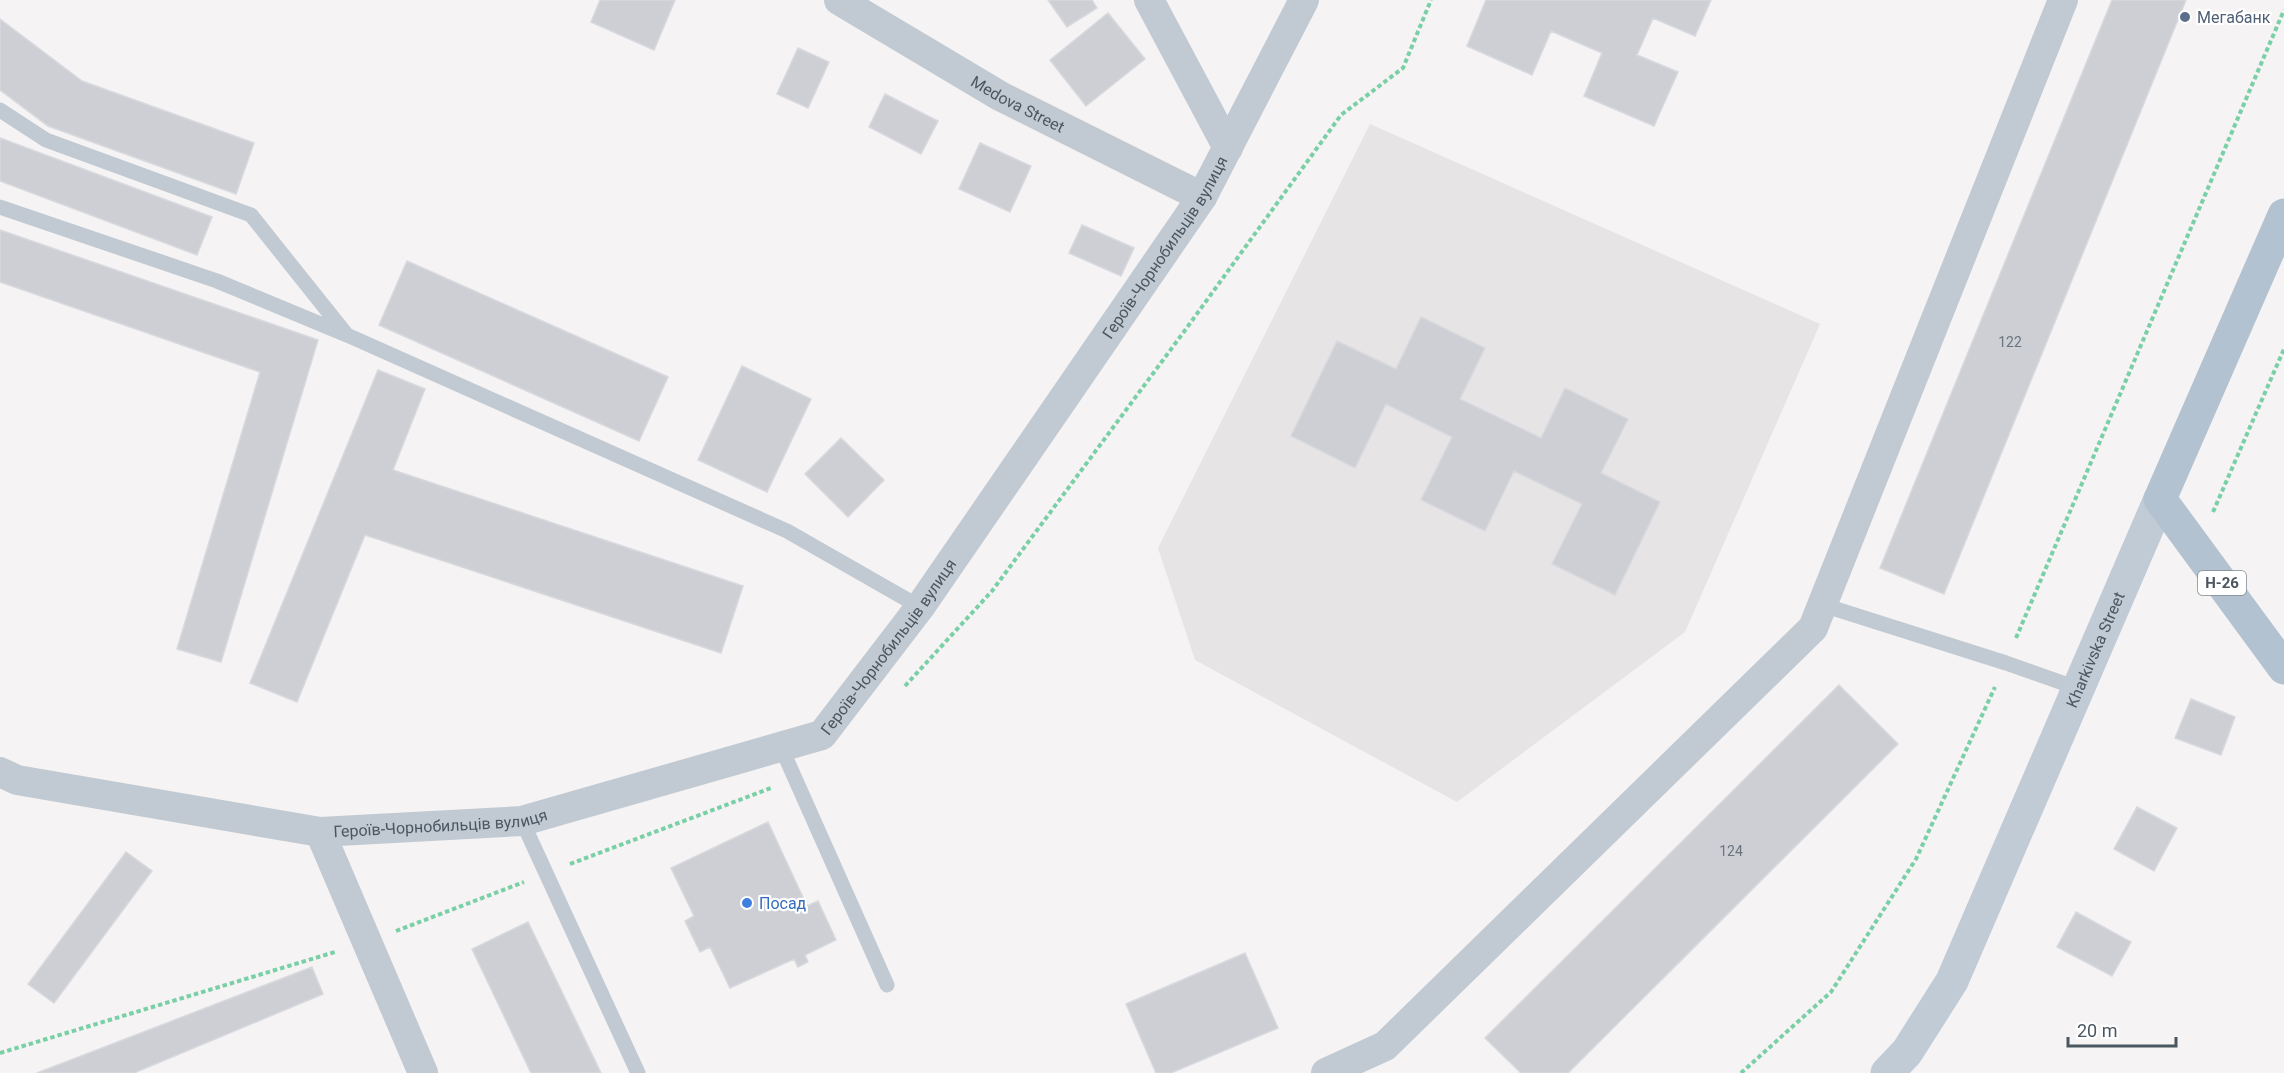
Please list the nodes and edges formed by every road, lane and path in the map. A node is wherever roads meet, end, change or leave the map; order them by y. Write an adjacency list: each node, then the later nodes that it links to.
1 (839, 0): 9 (street, Medova Street)
2 (1149, 0): 8 (street)
3 (1304, 0): 8 (street, Героїв-Чорнобильців вулиця)
4 (1431, 0): 20 (path)
5 (2063, 0): 16 (street)
6 (2284, 10): 18 (path)
7 (0, 110): 12 (lane)
8 (1228, 148): 9 (street, Героїв-Чорнобильців вулиця)
9 (1202, 196): 17 (street, Героїв-Чорнобильців вулиця)
10 (0, 207): 12 (lane)
11 (2284, 215): 14 (main road, Kharkivska Street)
12 (347, 335): 17 (lane)
13 (2284, 350): 15 (path)
14 (2160, 499): 15 (main road, Н-26); 21 (street, Kharkivska Street)
15 (2197, 549): 19 (main road, Н-26)
16 (1823, 605): 18 (lane); 33 (street)
17 (920, 607): 22 (street, Героїв-Чорнобильців вулиця)
18 (2006, 663): 21 (lane); 34 (path)
19 (2284, 668)
20 (903, 688)
21 (2078, 688): 35 (street, Kharkivska Street)
22 (781, 747): 24 (lane); 25 (street, Героїв-Чорнобильців вулиця)
23 (0, 772): 26 (street, Героїв-Чорнобильців вулиця)
24 (795, 779): 27 (path); 29 (lane)
25 (522, 821): 26 (street, Героїв-Чорнобильців вулиця); 27 (lane)
26 (320, 832): 28 (street)
27 (547, 873): 28 (path); 32 (lane)
28 (367, 942): 30 (path); 31 (street)
29 (886, 985)
30 (0, 1053)
31 (423, 1073)
32 (638, 1073)
33 (1326, 1073)
34 (1741, 1073)
35 (1887, 1073)

